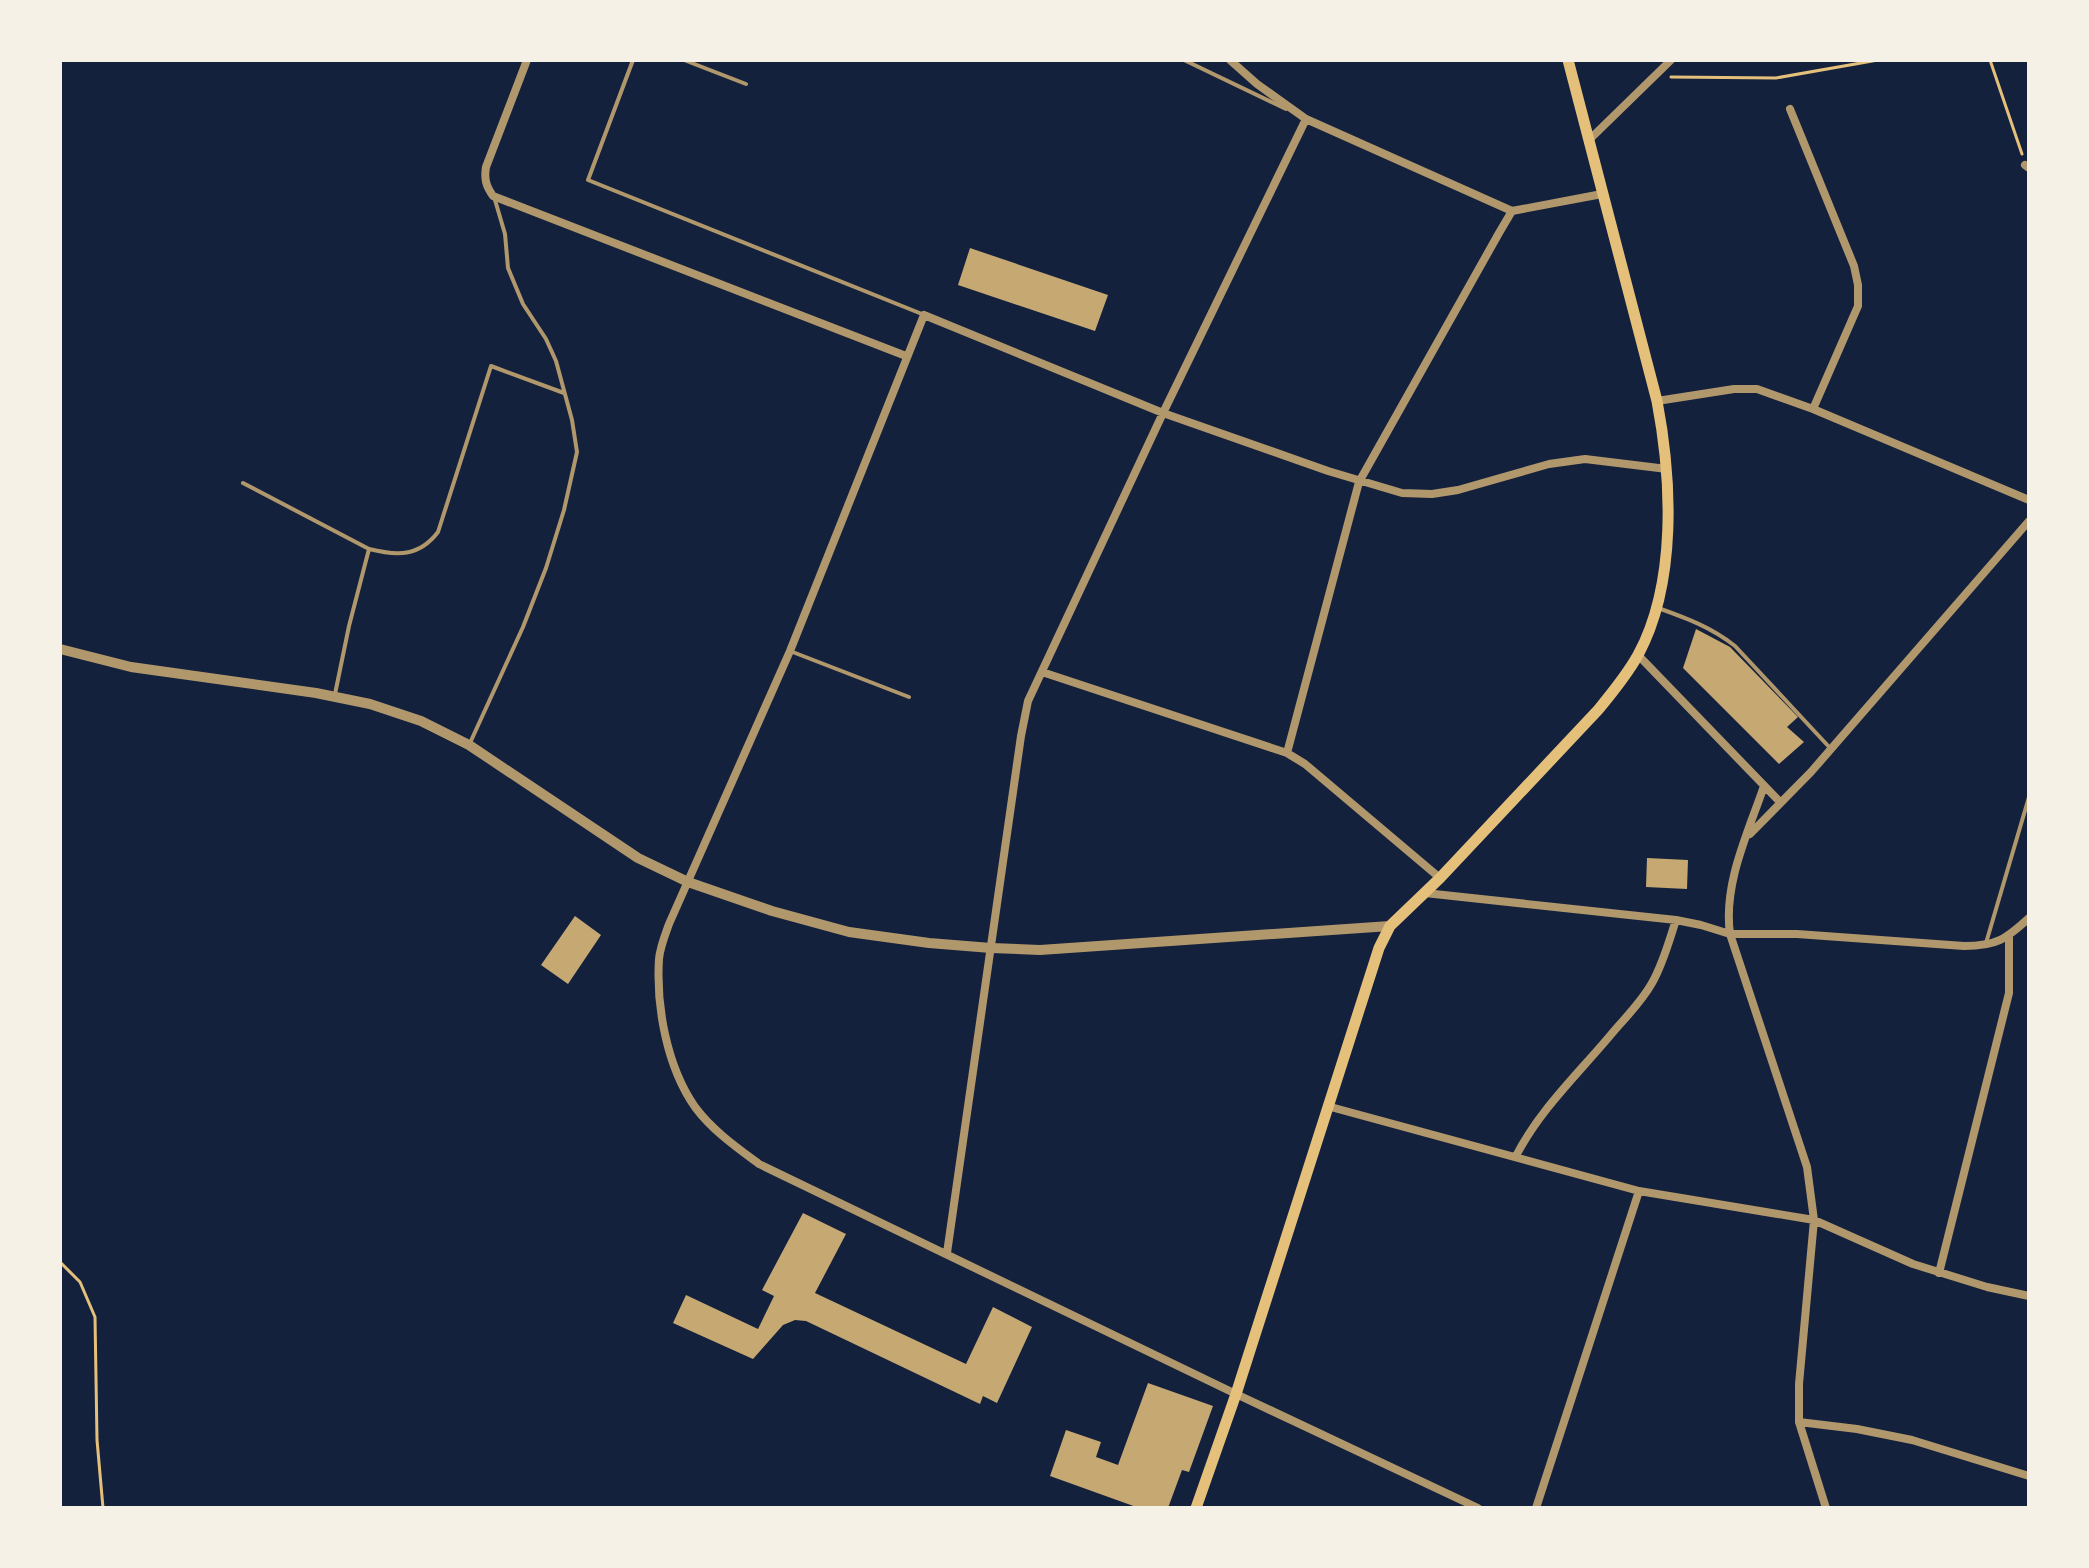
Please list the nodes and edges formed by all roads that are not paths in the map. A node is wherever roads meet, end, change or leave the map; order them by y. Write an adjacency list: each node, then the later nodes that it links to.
1 (527, 60): 13 (street)
2 (633, 60): 15 (lane)
3 (684, 60): 8 (lane)
4 (1184, 60): 10 (lane)
5 (1230, 60): 10 (street)
6 (1568, 60): 11 (main road)
7 (1671, 60): 11 (street)
8 (746, 84)
9 (1790, 109): 19 (street)
10 (1306, 119): 14 (street); 20 (street)
11 (1589, 140): 12 (main road)
12 (1602, 194): 14 (street); 18 (main road)
13 (493, 196): 16 (street); 17 (lane)
14 (1512, 211): 22 (street)
15 (924, 315): 16 (street); 20 (street)
16 (906, 356): 29 (street)
17 (564, 393): 26 (lane); 34 (lane)
18 (1657, 401): 19 (street); 21 (main road)
19 (1813, 409): 24 (street)
20 (1163, 413): 22 (street); 31 (street)
21 (1667, 469): 22 (street); 27 (main road)
22 (1359, 482): 36 (street)
23 (243, 483): 26 (lane)
24 (2029, 500)
25 (2029, 521): 35 (street)
26 (369, 549): 32 (lane)
27 (1656, 608): 30 (main road); 35 (lane)
28 (60, 649): 32 (street)
29 (790, 651): 33 (lane); 42 (street)
30 (1638, 655): 37 (street); 41 (main road)
31 (1042, 672): 36 (street); 50 (street)
32 (334, 697): 34 (street)
33 (909, 697)
34 (469, 745): 42 (street)
35 (1831, 749): 39 (street)
36 (1287, 753): 41 (street)
37 (1764, 786): 39 (street); 40 (street)
38 (2029, 797): 49 (lane)
39 (1780, 802): 40 (street)
40 (1746, 838): 47 (street)
41 (1440, 878): 43 (main road)
42 (688, 882): 50 (street); 55 (street)
43 (1425, 893): 45 (street); 46 (main road)
44 (2029, 918): 48 (street)
45 (1676, 920): 47 (street); 52 (street)
46 (1390, 926): 50 (street); 51 (main road)
47 (1730, 934): 49 (street); 54 (street)
48 (2009, 936): 49 (street); 56 (street)
49 (1985, 946)
50 (991, 948): 55 (street)
51 (1327, 1106): 52 (street); 58 (main road)
52 (1516, 1156): 53 (street)
53 (1639, 1191): 54 (street); 63 (street)
54 (1814, 1220): 56 (street); 59 (street)
55 (947, 1253): 58 (street)
56 (1939, 1273): 57 (street)
57 (2029, 1296)
58 (1236, 1394): 61 (main road); 62 (street)
59 (1799, 1422): 60 (street); 64 (street)
60 (2029, 1476)
61 (1196, 1508)
62 (1478, 1508)
63 (1536, 1508)
64 (1826, 1508)

